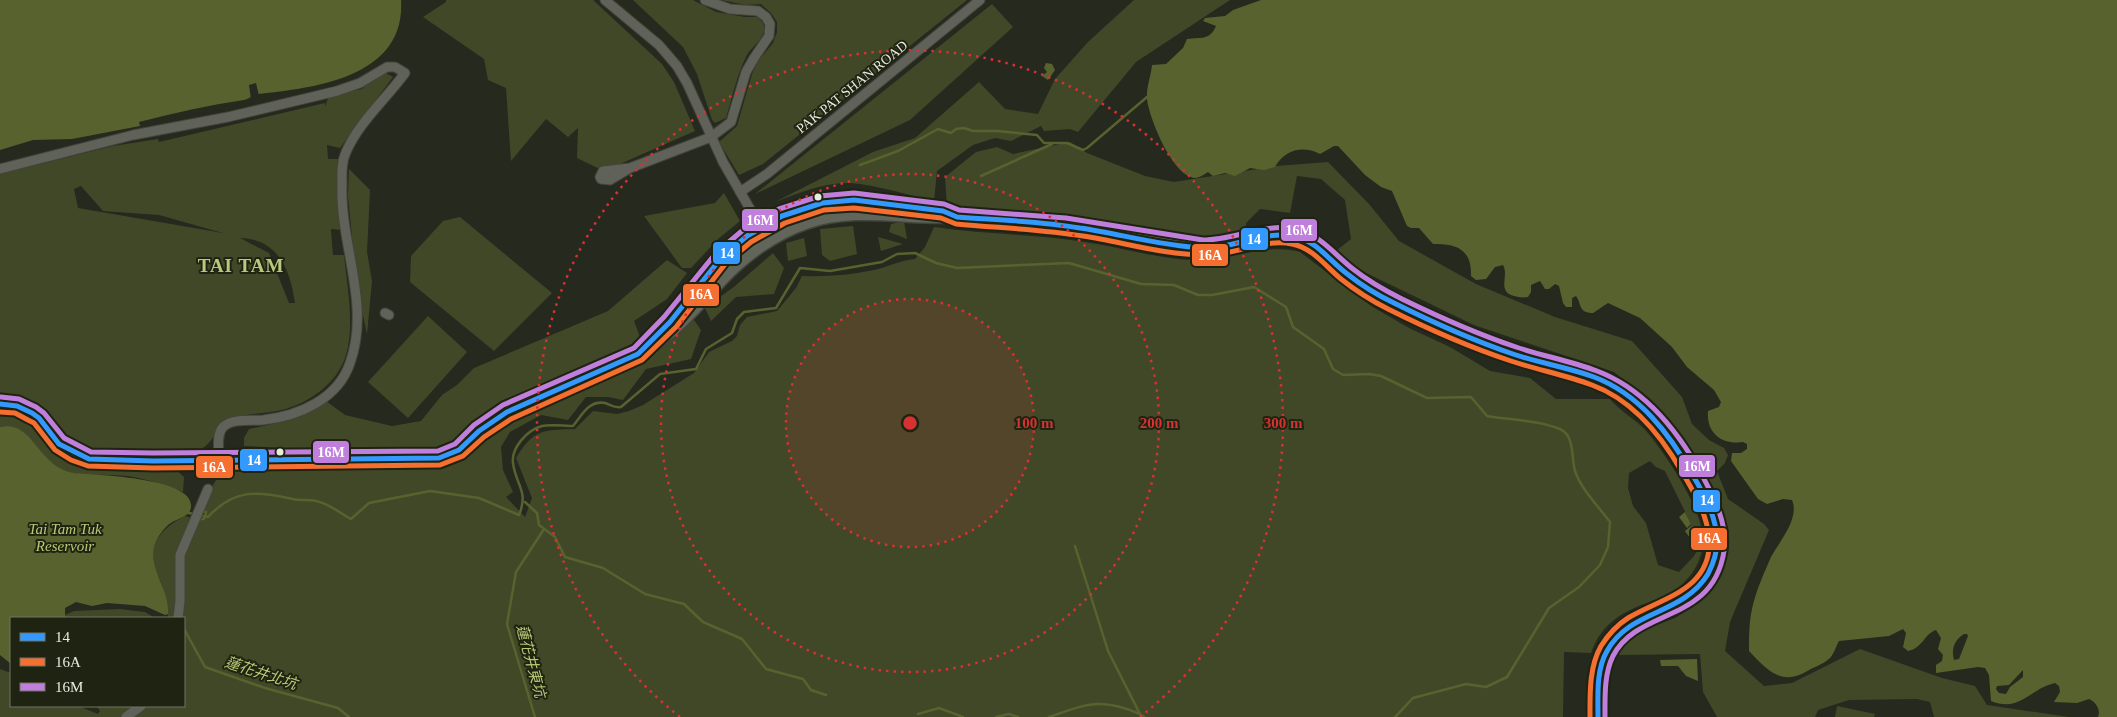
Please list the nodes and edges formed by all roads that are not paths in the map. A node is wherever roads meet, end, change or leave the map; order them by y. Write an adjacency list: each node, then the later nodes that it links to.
1 (605, 0): 4 (street)
2 (705, 0): 4 (street)
3 (980, 0): 7 (street, PAK PAT SHAN ROAD)
4 (711, 137): 5 (street); 7 (street)
5 (630, 168)
6 (0, 169): 13 (street)
7 (740, 192): 9 (street)
8 (957, 217): 9 (main road); 10 (main road); 18 (main road)
9 (760, 227): 10 (street); 11 (main road)
10 (769, 242): 11 (main road)
11 (638, 354): 13 (main road)
12 (0, 404): 13 (main road)
13 (219, 460)
14 (208, 489): 15 (street)
15 (178, 617)
16 (140, 707): 17 (street)
17 (126, 717)
18 (1598, 717)

